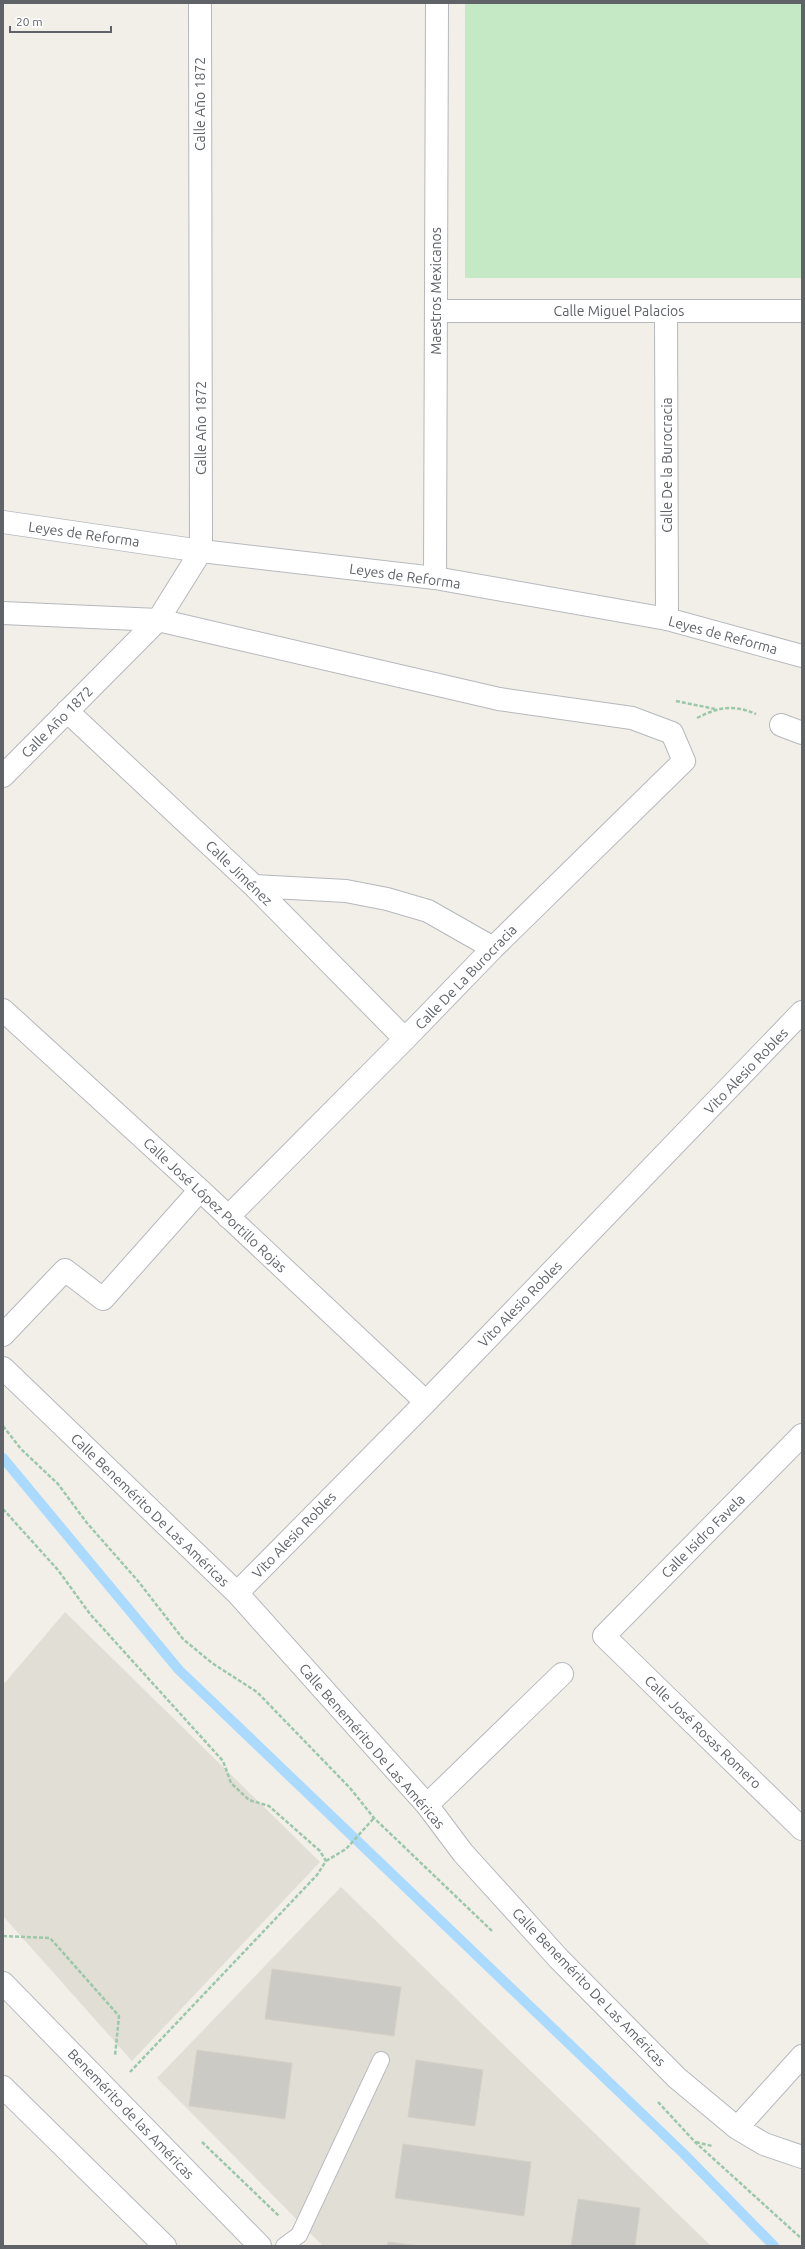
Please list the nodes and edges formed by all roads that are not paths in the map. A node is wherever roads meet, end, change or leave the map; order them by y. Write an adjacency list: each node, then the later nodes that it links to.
1 (200, 3): 7 (street, Calle Año 1872)
2 (436, 3): 3 (street, Maestros Mexicanos)
3 (436, 311): 4 (street, Calle Miguel Palacios); 8 (street, Maestros Mexicanos)
4 (666, 311): 5 (street, Calle Miguel Palacios); 10 (street, Calle De la Burocracia)
5 (802, 311)
6 (3, 522): 7 (street, Leyes de Reforma)
7 (201, 550): 8 (street, Leyes de Reforma); 11 (street, Calle Año 1872)
8 (435, 578): 10 (street, Leyes de Reforma)
9 (3, 613): 11 (street)
10 (667, 619): 12 (street, Leyes de Reforma)
11 (158, 620): 13 (street, Calle Año 1872); 18 (street, Calle De La Burocracia)
12 (802, 656)
13 (67, 711): 16 (street, Calle Año 1872); 17 (street, Calle Jiménez)
14 (781, 725): 15 (street)
15 (802, 733)
16 (3, 776)
17 (254, 886): 18 (street); 21 (street, Calle Jiménez)
18 (493, 948): 21 (street, Calle De La Burocracia)
19 (3, 1010): 22 (street, Calle José López Portillo Rojas)
20 (802, 1012): 26 (street, Vito Alesio Robles)
21 (405, 1039): 23 (street, Calle De La Burocracia)
22 (200, 1190): 23 (street, Calle José López Portillo Rojas); 24 (street)
23 (228, 1217): 26 (street, Calle José López Portillo Rojas)
24 (3, 1335)
25 (3, 1368): 28 (street, Calle Benemérito De Las Américas)
26 (426, 1402): 28 (street, Vito Alesio Robles)
27 (802, 1435): 29 (street, Calle Isidro Favela)
28 (237, 1593): 31 (street, Calle Benemérito De Las Américas)
29 (604, 1636): 32 (street, Calle José Rosas Romero)
30 (562, 1674): 31 (street)
31 (427, 1805): 37 (street, Calle Benemérito De Las Américas)
32 (801, 1825)
33 (3, 1982): 40 (street, Benemérito de las Américas)
34 (802, 2056): 37 (street)
35 (381, 2060): 41 (lane)
36 (3, 2087): 39 (street)
37 (737, 2128): 38 (street, Calle Benemérito De Las Américas)
38 (802, 2157)
39 (164, 2246)
40 (260, 2246)
41 (284, 2246)

